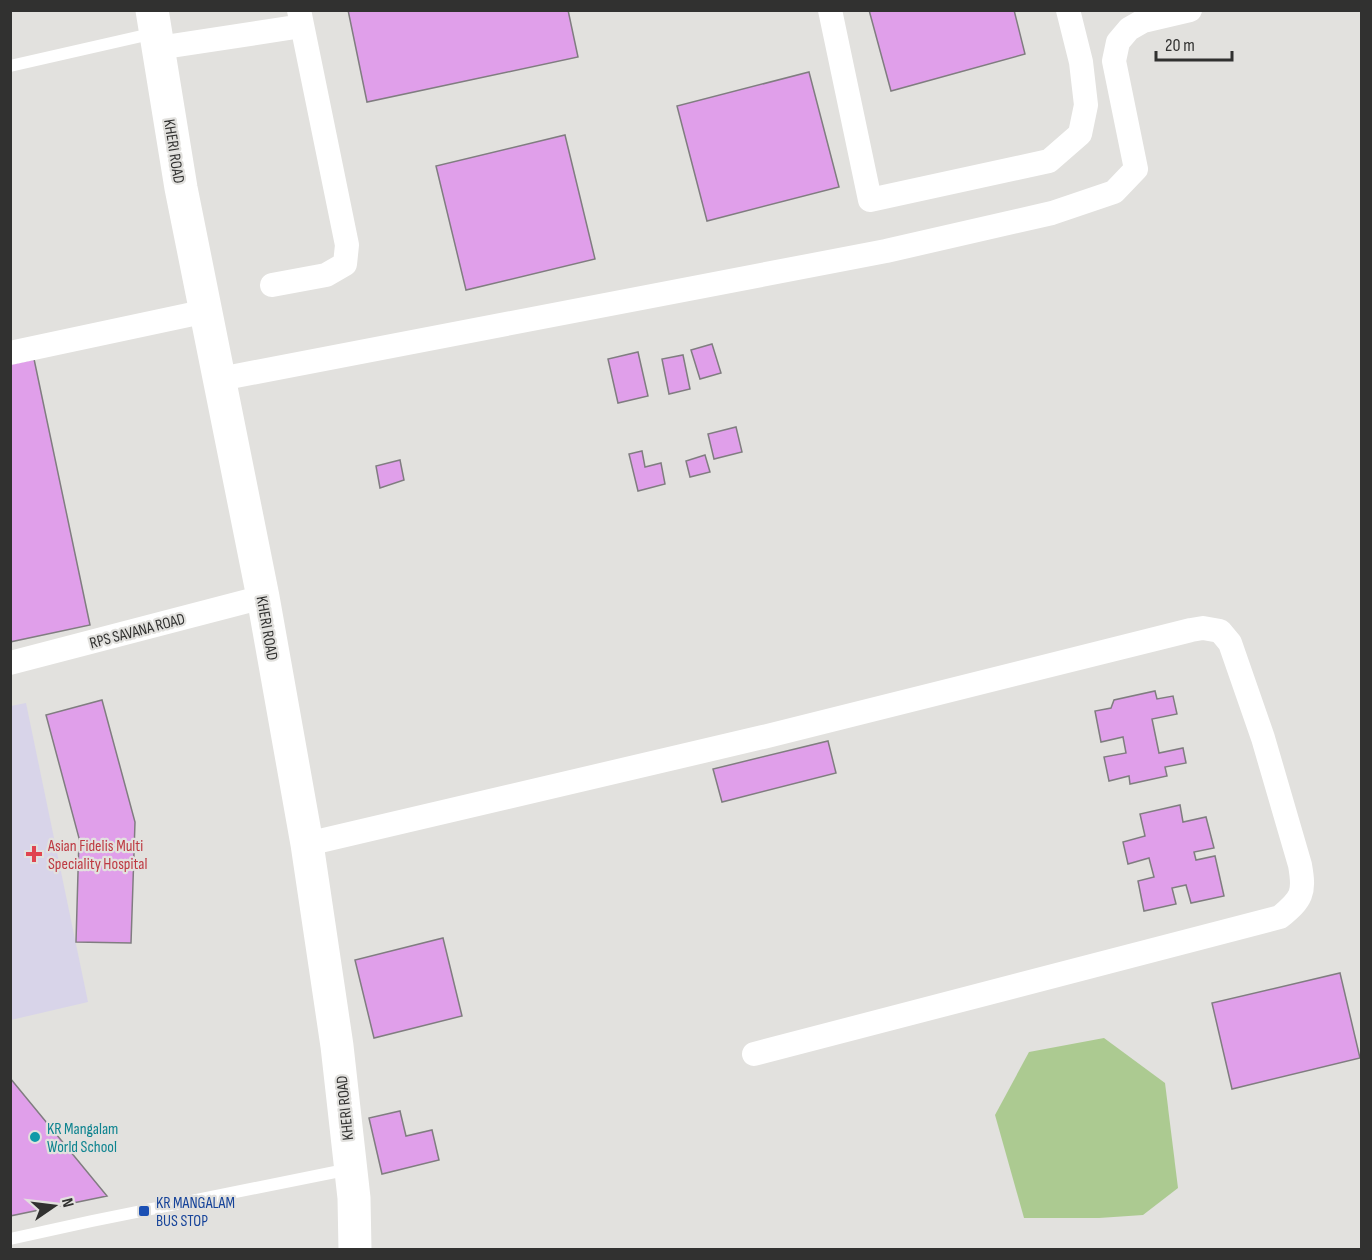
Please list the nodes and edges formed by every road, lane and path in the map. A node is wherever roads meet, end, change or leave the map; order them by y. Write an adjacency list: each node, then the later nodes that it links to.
1 (830, 10): 2 (street)
2 (1068, 10)
3 (1190, 10): 10 (street)
4 (300, 18): 5 (street); 7 (street)
5 (155, 30): 6 (lane); 8 (street, KHERI ROAD)
6 (10, 66)
7 (272, 285)
8 (207, 311): 9 (street); 10 (street, KHERI ROAD)
9 (10, 353)
10 (220, 379): 11 (street, KHERI ROAD)
11 (263, 597): 12 (street, RPS SAVANA ROAD); 13 (street, KHERI ROAD)
12 (10, 663)
13 (307, 844): 14 (street); 15 (street, KHERI ROAD)
14 (754, 1054)
15 (351, 1169): 16 (lane); 17 (street, KHERI ROAD)
16 (10, 1239)
17 (356, 1250)

